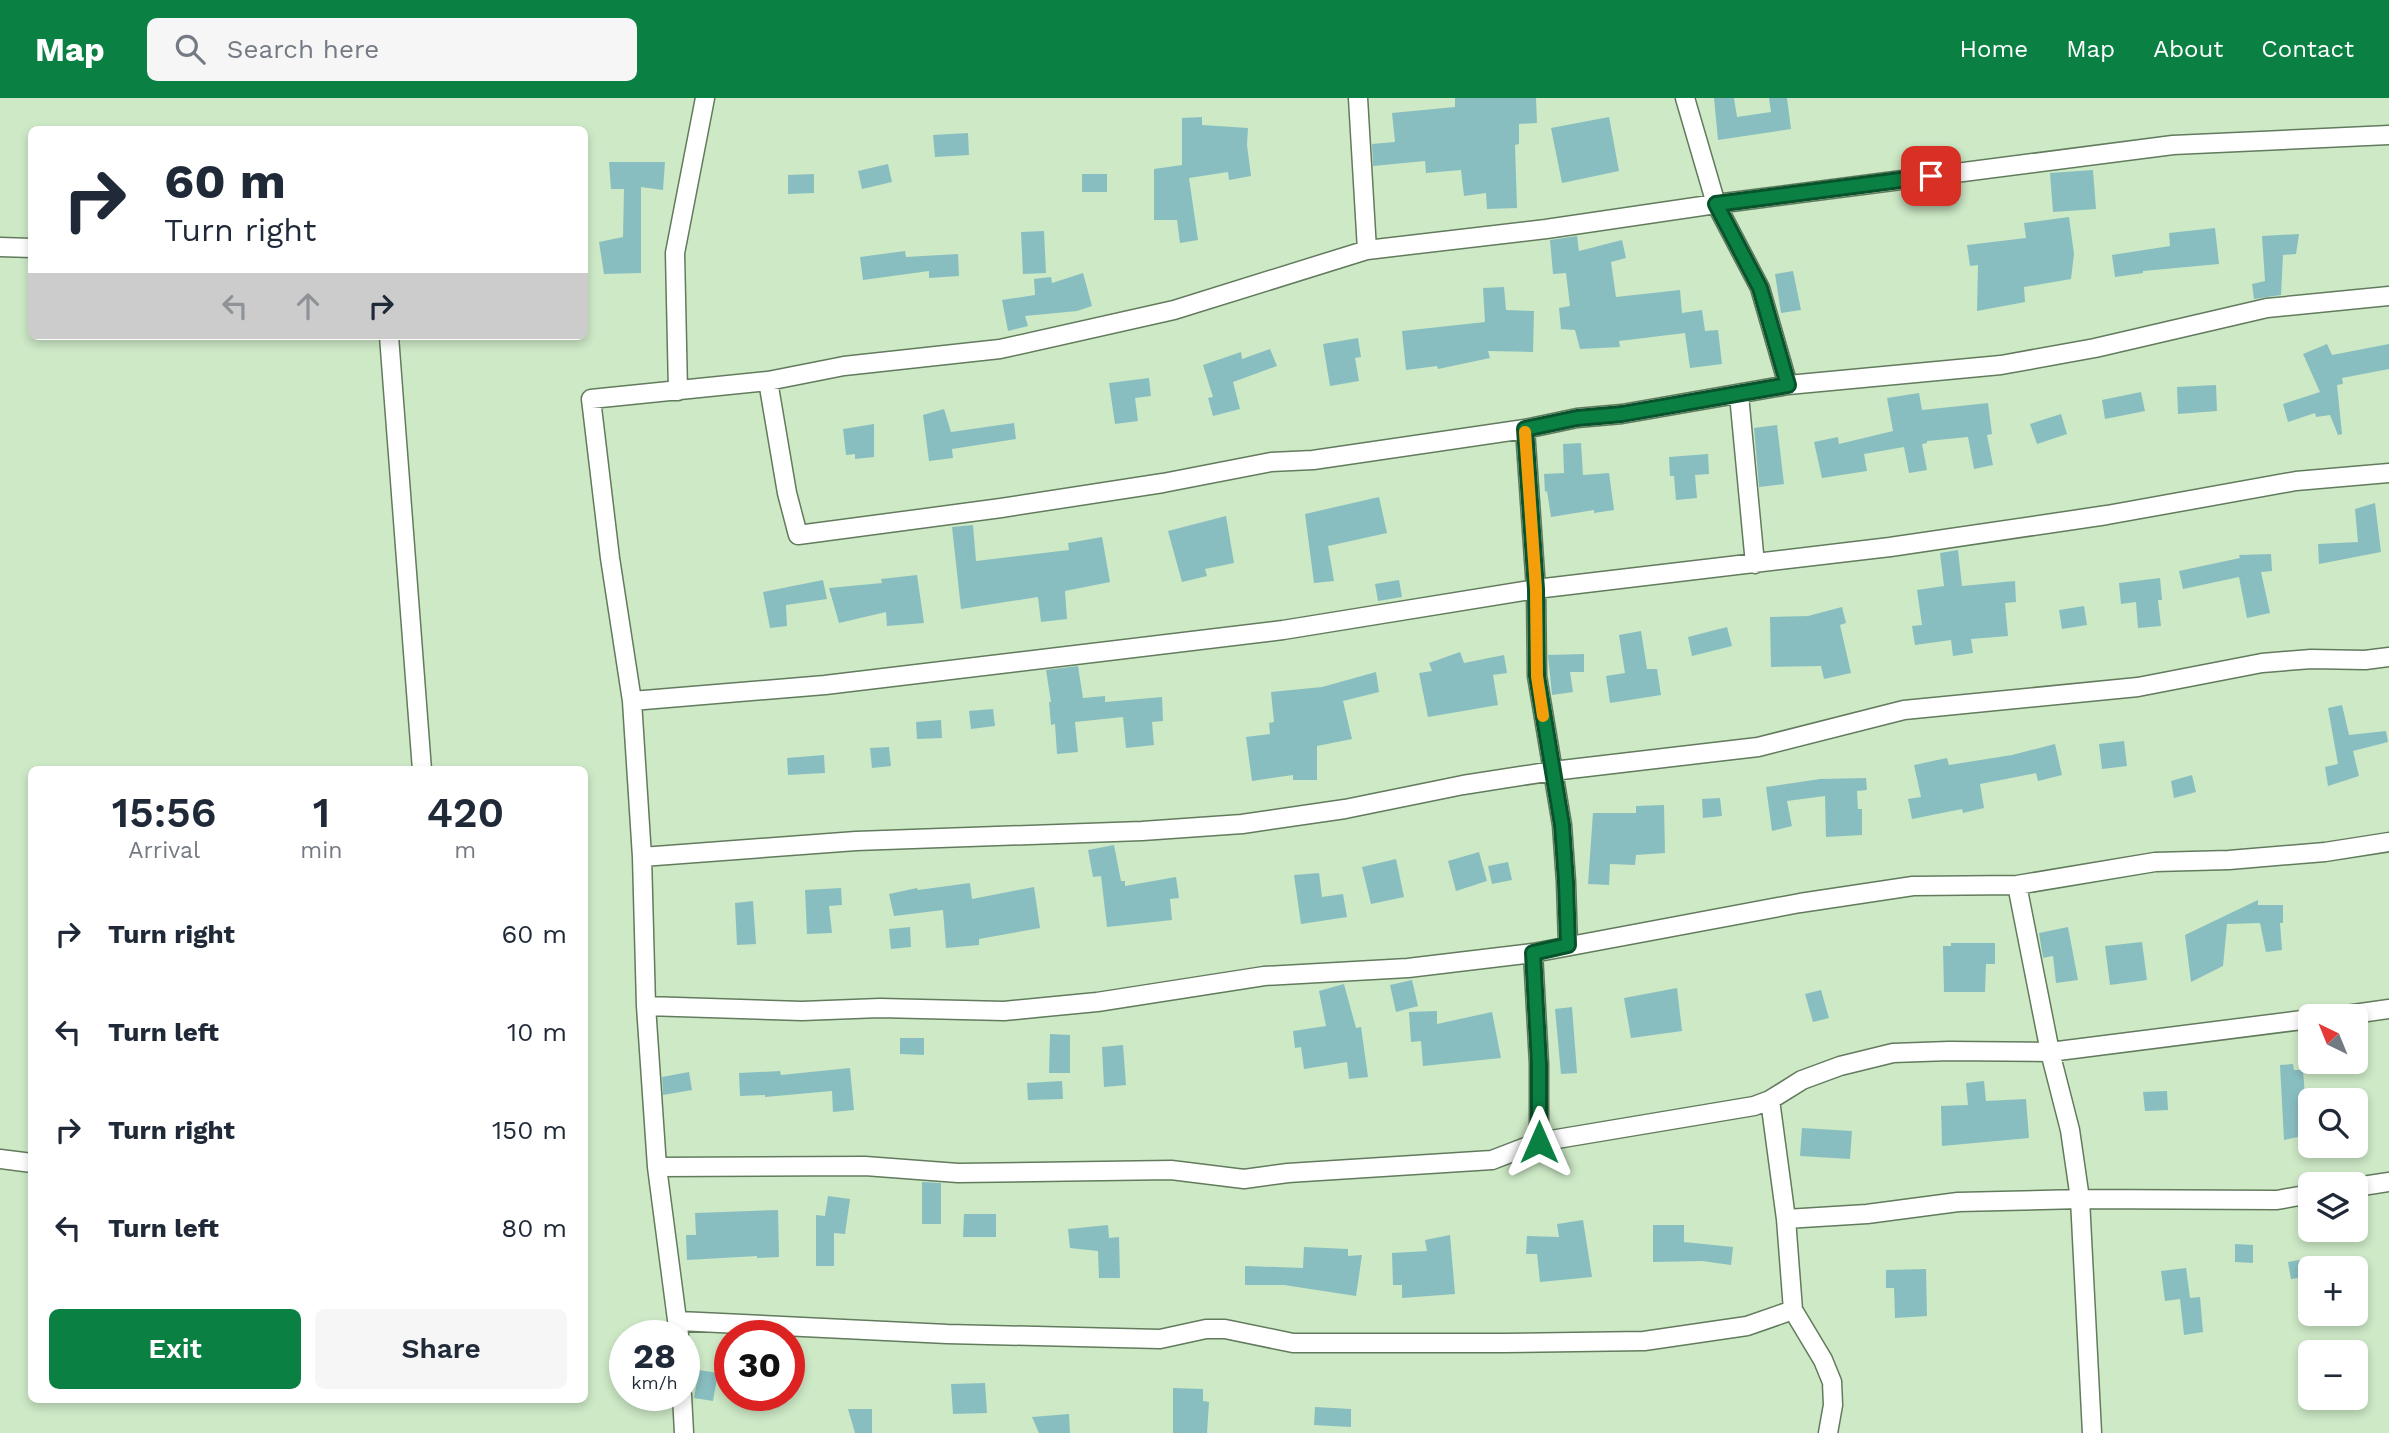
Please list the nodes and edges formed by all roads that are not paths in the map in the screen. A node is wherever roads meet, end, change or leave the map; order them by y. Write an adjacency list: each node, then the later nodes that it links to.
1 (705, 98): 13 (street)
2 (1358, 98): 8 (street)
3 (1685, 98): 5 (street)
4 (2389, 135): 5 (street)
5 (1716, 204): 8 (street); 12 (street)
6 (0, 247): 7 (street)
7 (28, 248)
8 (1367, 250): 11 (street)
9 (2389, 296): 12 (street)
10 (389, 340): 21 (street)
11 (768, 381): 13 (street); 15 (street)
12 (1788, 385): 14 (street)
13 (678, 391): 20 (street)
14 (1739, 395): 15 (street); 17 (street)
15 (1525, 429): 18 (street)
16 (2389, 473): 17 (street)
17 (1755, 564): 18 (street)
18 (1536, 589): 20 (street); 22 (street)
19 (2389, 656): 22 (street)
20 (632, 701): 24 (street)
21 (422, 766)
22 (1553, 771): 24 (street); 26 (street)
23 (2389, 842): 25 (street)
24 (642, 857): 28 (street)
25 (2017, 885): 26 (street); 32 (street)
26 (1568, 945): 27 (street)
27 (1533, 953): 28 (street); 34 (street)
28 (646, 1006): 37 (street)
29 (2389, 1009): 30 (street)
30 (2368, 1012)
31 (2298, 1021): 32 (street)
32 (2050, 1052): 33 (street); 41 (street)
33 (1770, 1100): 34 (street); 42 (street)
34 (1539, 1142): 37 (street)
35 (0, 1159): 36 (street)
36 (28, 1162)
37 (657, 1167): 44 (street)
38 (2389, 1182): 39 (street)
39 (2368, 1185)
40 (2298, 1196): 41 (street)
41 (2080, 1199): 42 (street); 49 (street)
42 (1786, 1219): 43 (street)
43 (1793, 1310): 45 (street); 48 (street)
44 (678, 1320)
45 (700, 1328)
46 (683, 1411): 47 (street)
47 (684, 1433)
48 (1828, 1433)
49 (2092, 1433)

